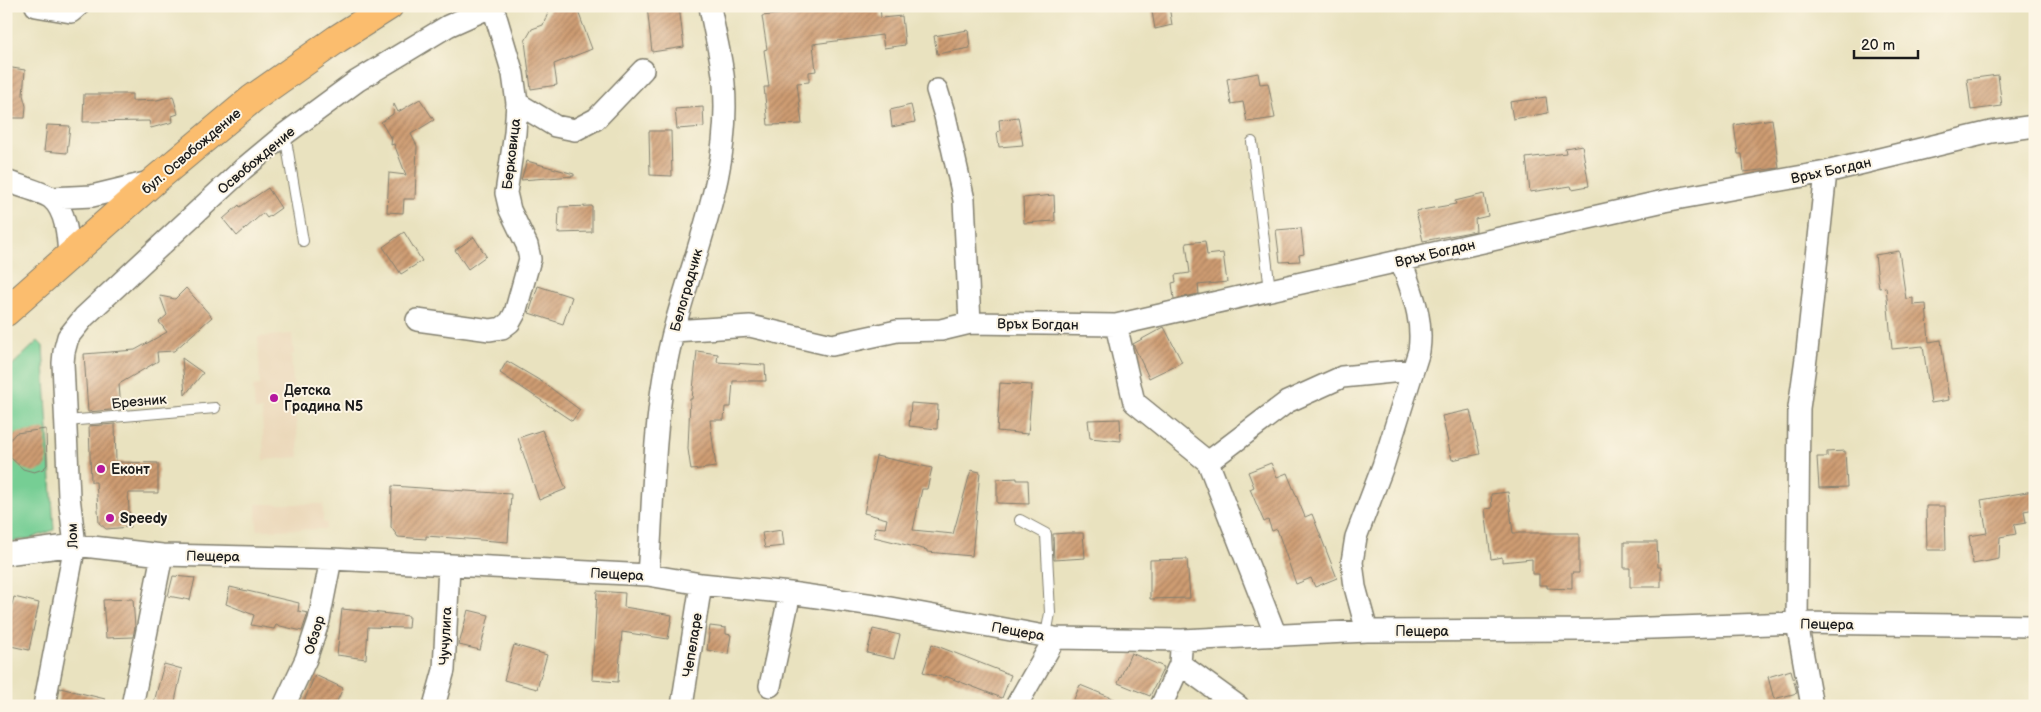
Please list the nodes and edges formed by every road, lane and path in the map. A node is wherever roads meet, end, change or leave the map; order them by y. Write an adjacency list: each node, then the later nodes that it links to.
1 (36, 6): 2 (street)
2 (78, 6)
3 (389, 6): 13 (main road, бул. Освобождение)
4 (493, 6): 8 (street, Берковица); 10 (street, Освобождение)
5 (710, 6): 24 (street, Белоградчик)
6 (643, 70): 8 (street)
7 (937, 90): 22 (street)
8 (517, 103): 21 (street, Берковица)
9 (2035, 126): 12 (street, Връх Богдан)
10 (285, 134): 16 (lane); 25 (street, Освобождение)
11 (1252, 142): 19 (lane)
12 (1826, 172): 18 (street, Връх Богдан); 39 (street)
13 (155, 180): 15 (street); 17 (main road, бул. Освобождение)
14 (6, 181): 15 (street)
15 (51, 198): 17 (street)
16 (303, 241)
17 (69, 257): 20 (main road, бул. Освобождение)
18 (1400, 260): 19 (street, Връх Богдан); 26 (street)
19 (1270, 290): 23 (street, Връх Богдан)
20 (6, 312)
21 (418, 320)
22 (970, 323): 23 (street, Връх Богдан); 24 (street, Връх Богдан)
23 (1116, 325): 29 (street)
24 (674, 331): 36 (street, Белоградчик)
25 (63, 363): 28 (street, Лом)
26 (1412, 370): 29 (street); 41 (street)
27 (215, 408): 28 (lane, Брезник)
28 (66, 421): 31 (street, Лом)
29 (1208, 462): 43 (street)
30 (1020, 520): 42 (lane)
31 (75, 545): 32 (street, Пещера); 33 (street, Пещера); 47 (street, Лом)
32 (6, 554)
33 (162, 555): 34 (street, Пещера); 48 (street)
34 (331, 559): 35 (street, Пещера); 49 (street, Обзор)
35 (449, 565): 36 (street, Пещера); 50 (street, Чучулига)
36 (648, 576): 37 (street, Пещера)
37 (701, 584): 38 (street, Пещера); 51 (street, Чепеларе)
38 (790, 593): 42 (street, Пещера); 46 (street)
39 (1797, 623): 40 (street, Пещера); 41 (street, Пещера); 55 (street)
40 (2035, 626)
41 (1367, 631): 43 (street, Пещера)
42 (1050, 636): 44 (street, Пещера); 52 (street)
43 (1276, 636): 44 (street, Пещера)
44 (1182, 640): 45 (street)
45 (1180, 664): 53 (street); 54 (street)
46 (770, 686)
47 (44, 706)
48 (132, 706)
49 (284, 706)
50 (434, 706)
51 (682, 706)
52 (1016, 706)
53 (1161, 706)
54 (1238, 706)
55 (1812, 706)

